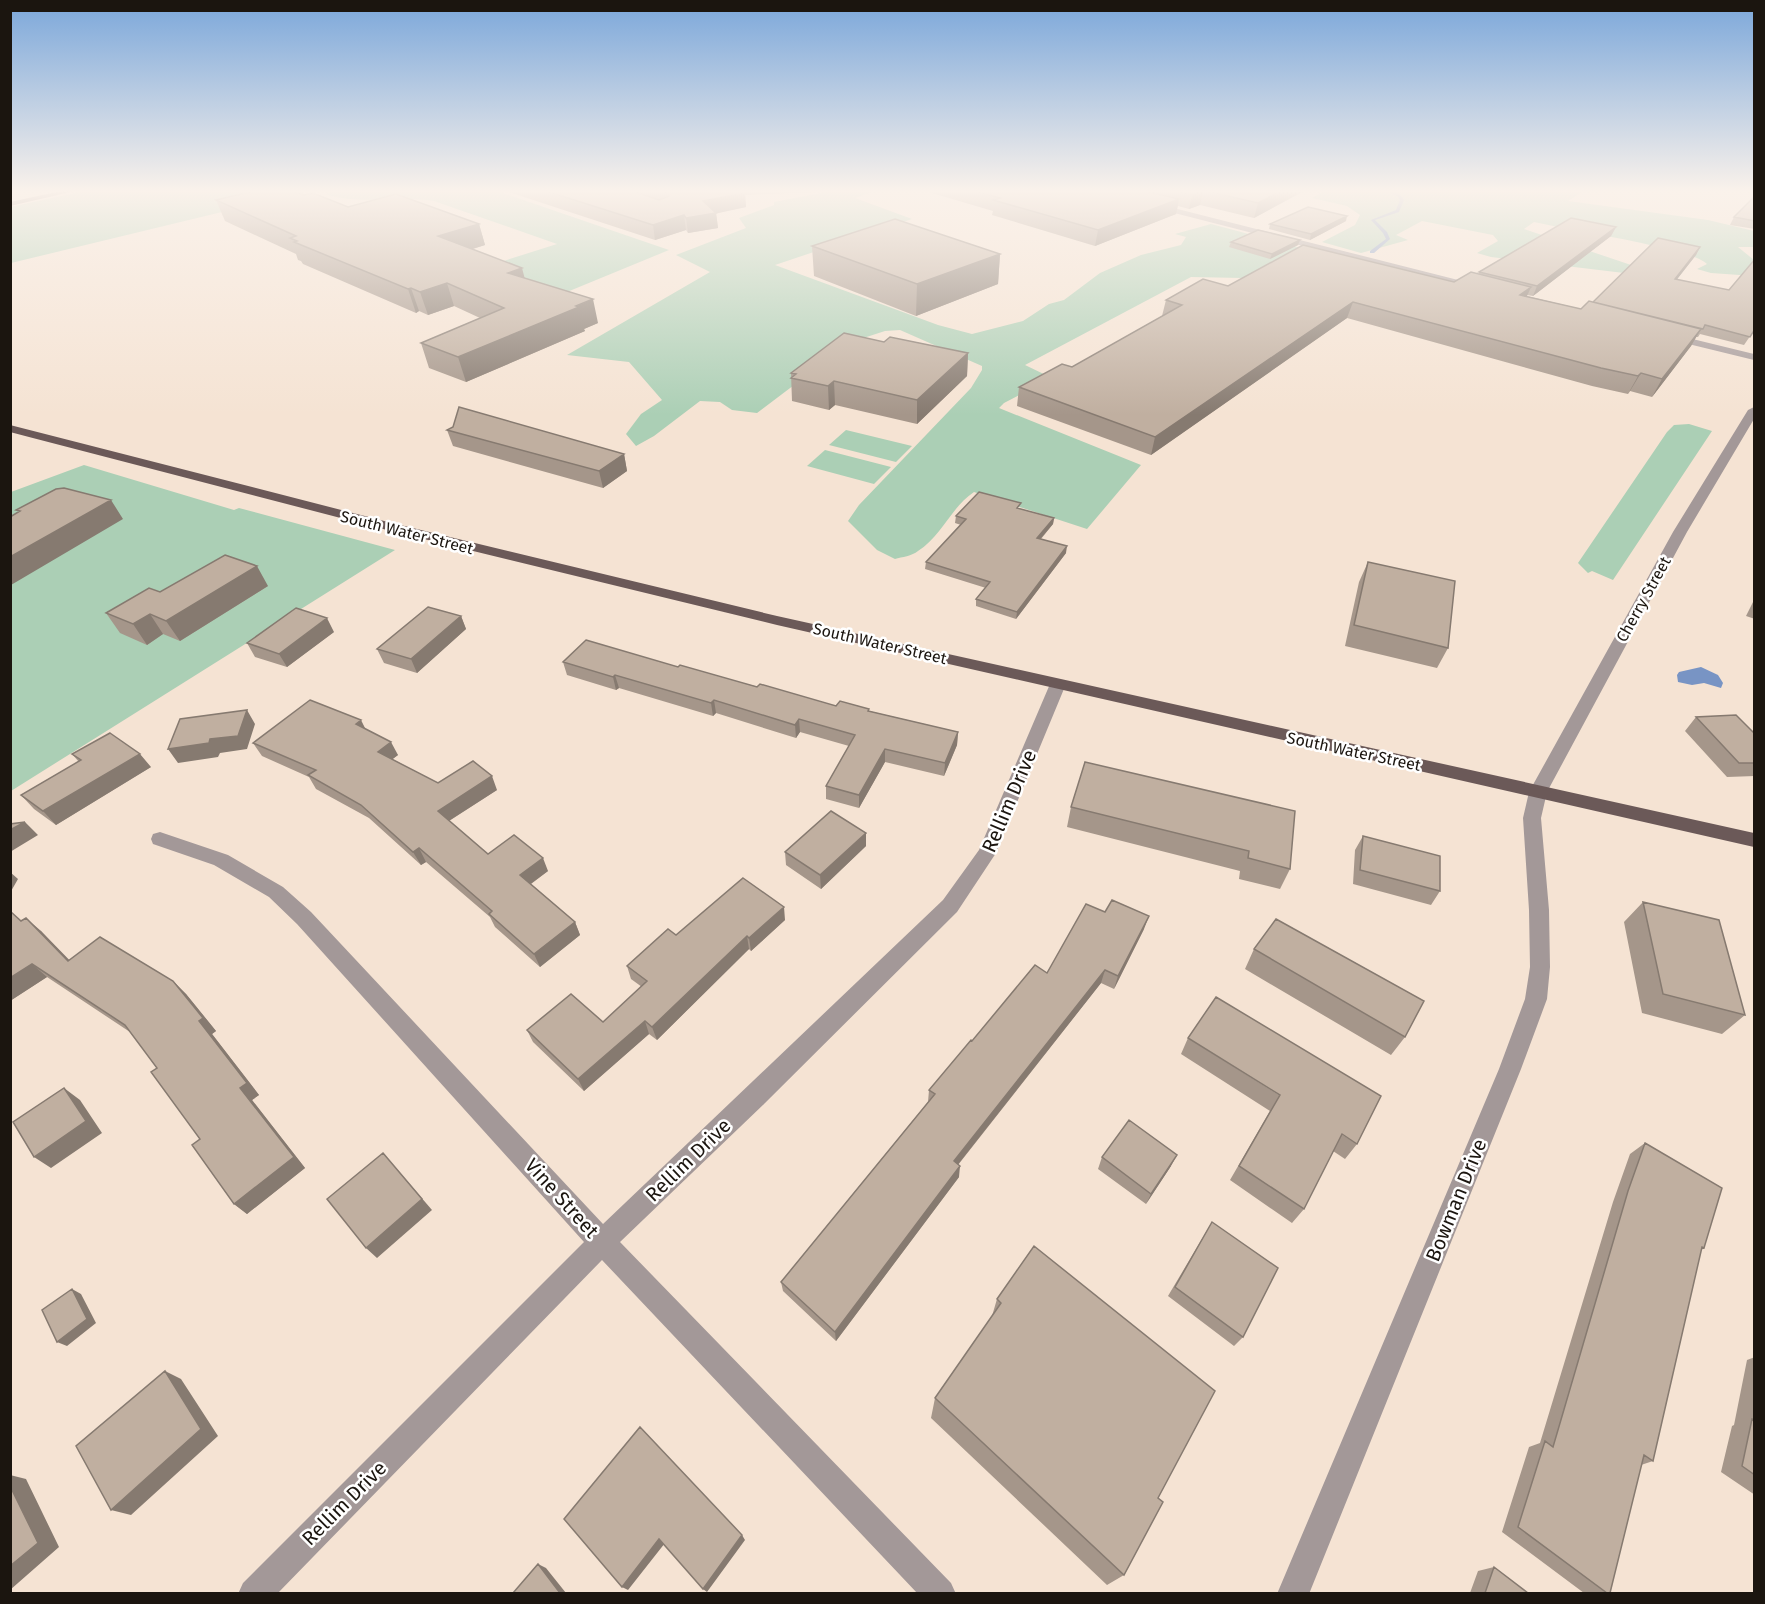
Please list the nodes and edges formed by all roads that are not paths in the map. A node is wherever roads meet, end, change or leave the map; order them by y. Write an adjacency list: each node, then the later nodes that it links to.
1 (1393, 266): 2 (street)
2 (1469, 285)
3 (1662, 334): 4 (street)
4 (1755, 357)
5 (1755, 410): 8 (street, Cherry Street)
6 (10, 428): 7 (main road, South Water Street)
7 (1058, 684): 8 (main road, South Water Street); 11 (street, Rellim Drive)
8 (1538, 792): 10 (main road, South Water Street); 14 (street, Bowman Drive)
9 (160, 839): 11 (street, Vine Street)
10 (1755, 840)
11 (602, 1242): 12 (street, Rellim Drive); 13 (street, Vine Street)
12 (254, 1593)
13 (940, 1593)
14 (1293, 1593)

